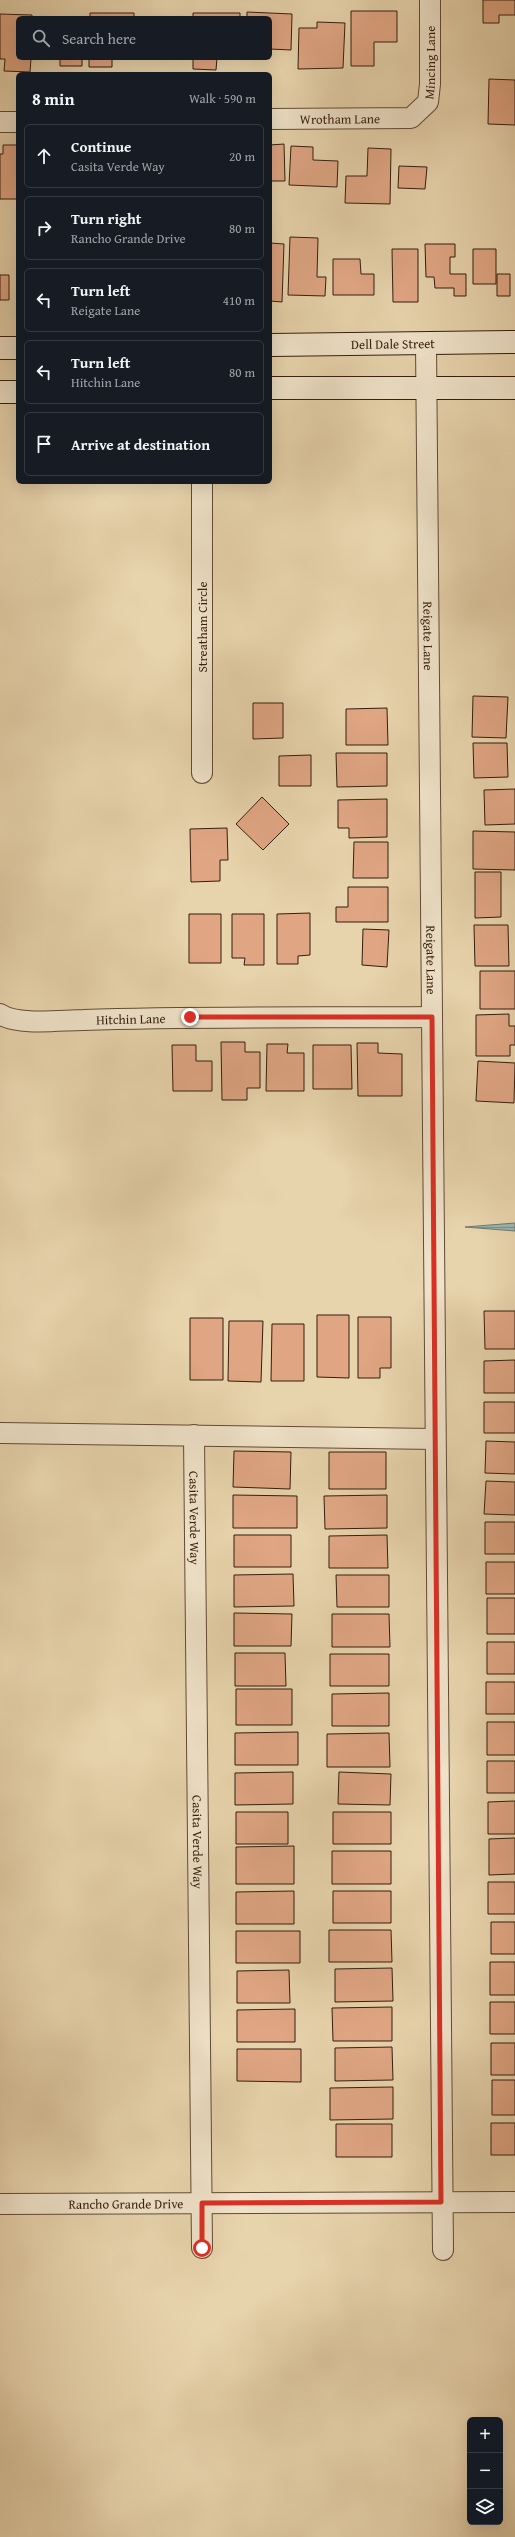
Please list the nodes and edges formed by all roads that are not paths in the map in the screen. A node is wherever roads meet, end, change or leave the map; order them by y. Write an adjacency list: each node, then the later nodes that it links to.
1 (430, 0): 2 (street, Mincing Lane)
2 (411, 118): 3 (street, Wrotham Lane)
3 (272, 119)
4 (0, 122): 5 (street)
5 (16, 122)
6 (515, 342): 7 (main road, Dell Dale Street)
7 (426, 343): 8 (main road, Dell Dale Street); 12 (street, Reigate Lane)
8 (272, 344)
9 (0, 348): 10 (main road)
10 (16, 348)
11 (272, 388): 12 (main road)
12 (426, 388): 13 (main road); 19 (street, Reigate Lane)
13 (515, 388)
14 (0, 392): 15 (main road)
15 (16, 392)
16 (202, 484): 17 (street, Streatham Circle)
17 (202, 773)
18 (0, 1014): 19 (street, Hitchin Lane)
19 (432, 1017): 22 (street, Reigate Lane)
20 (0, 1432): 21 (street)
21 (194, 1435): 22 (street); 25 (street, Casita Verde Way)
22 (435, 1439): 23 (street, Reigate Lane)
23 (441, 2202): 24 (street, Rancho Grande Drive); 25 (street, Rancho Grande Drive); 28 (street, Reigate Lane)
24 (515, 2202)
25 (202, 2203): 26 (street, Rancho Grande Drive); 27 (street, Casita Verde Way)
26 (0, 2204)
27 (202, 2248)
28 (443, 2250)

